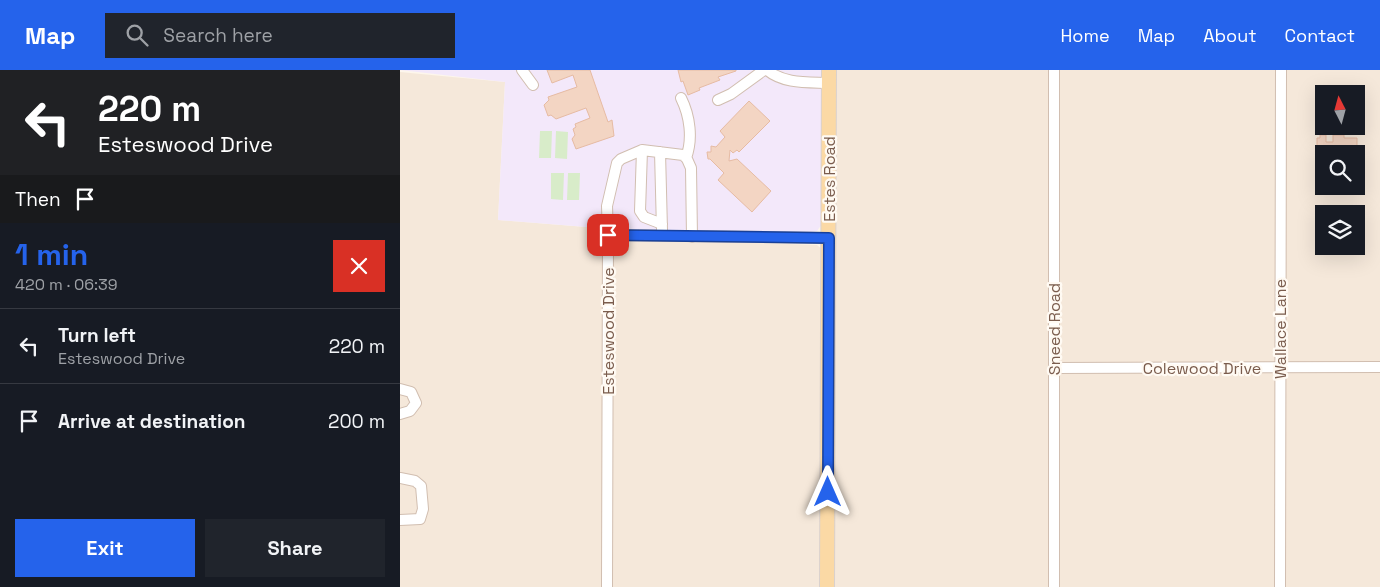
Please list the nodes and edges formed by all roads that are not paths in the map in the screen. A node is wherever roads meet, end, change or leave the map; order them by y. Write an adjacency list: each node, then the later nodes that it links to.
1 (522, 70): 6 (street)
2 (766, 70): 5 (street); 8 (street)
3 (1054, 70): 18 (street, Sneed Road)
4 (1281, 70): 19 (street, Wallace Lane)
5 (829, 77): 16 (main road, Estes Road)
6 (533, 85)
7 (681, 98): 11 (street)
8 (718, 100)
9 (642, 150): 10 (street); 12 (street); 13 (street, Esteswood Drive)
10 (660, 152): 11 (street); 12 (street)
11 (686, 158): 15 (street)
12 (662, 224): 14 (street)
13 (608, 235): 14 (street); 24 (street, Esteswood Drive)
14 (662, 236): 15 (street)
15 (692, 237): 16 (street)
16 (829, 238): 25 (main road, Estes Road)
17 (1380, 367): 19 (street, Colewood Drive)
18 (1054, 368): 19 (street, Colewood Drive); 26 (street, Sneed Road)
19 (1280, 368): 27 (street, Wallace Lane)
20 (400, 389): 21 (street)
21 (400, 414)
22 (400, 478): 23 (street)
23 (400, 520)
24 (606, 587)
25 (826, 587)
26 (1054, 587)
27 (1280, 587)

